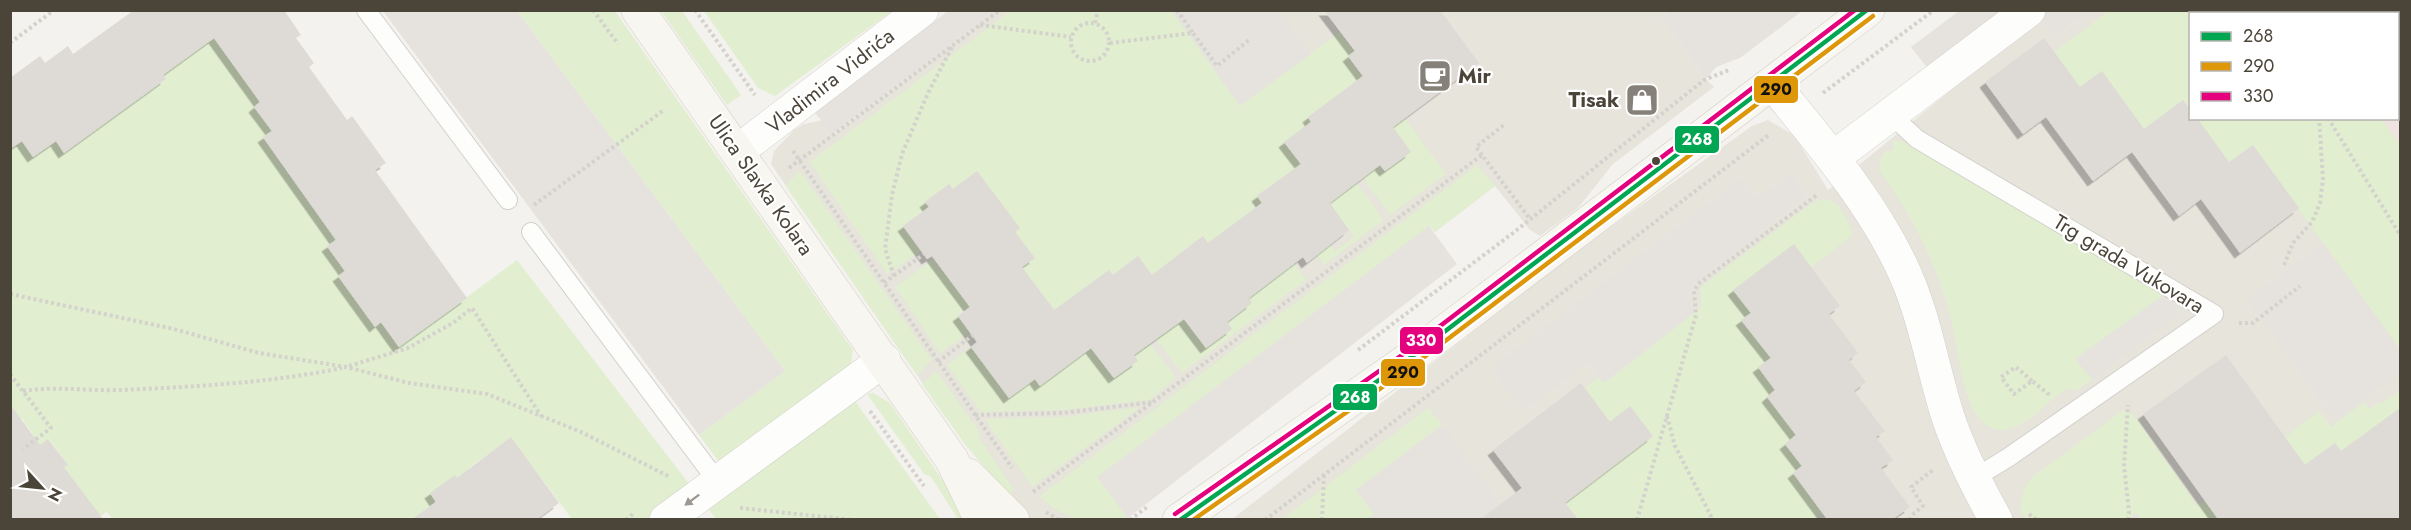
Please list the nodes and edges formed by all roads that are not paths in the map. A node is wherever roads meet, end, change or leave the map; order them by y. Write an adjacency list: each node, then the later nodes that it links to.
1 (366, 10): 10 (lane)
2 (638, 10): 8 (main road, Ulica Slavka Kolara)
3 (922, 10): 8 (street, Vladimira Vidrića)
4 (1868, 10): 6 (main road)
5 (2029, 10): 7 (street)
6 (1773, 84): 9 (street); 19 (main road)
7 (1894, 112): 9 (street); 14 (lane, Trg grada Vukovara)
8 (738, 151): 12 (main road, Ulica Slavka Kolara)
9 (1833, 158): 14 (street)
10 (508, 200)
11 (531, 232): 15 (lane)
12 (884, 360): 13 (main road, Ulica Slavka Kolara); 15 (street)
13 (952, 460): 16 (main road, Ulica Slavka Kolara); 18 (main road, Ulica Slavka Kolara)
14 (1968, 467): 20 (street)
15 (710, 487): 17 (street, one-way to 17)
16 (1022, 507)
17 (666, 519)
18 (981, 519)
19 (1179, 519)
20 (1996, 519)

